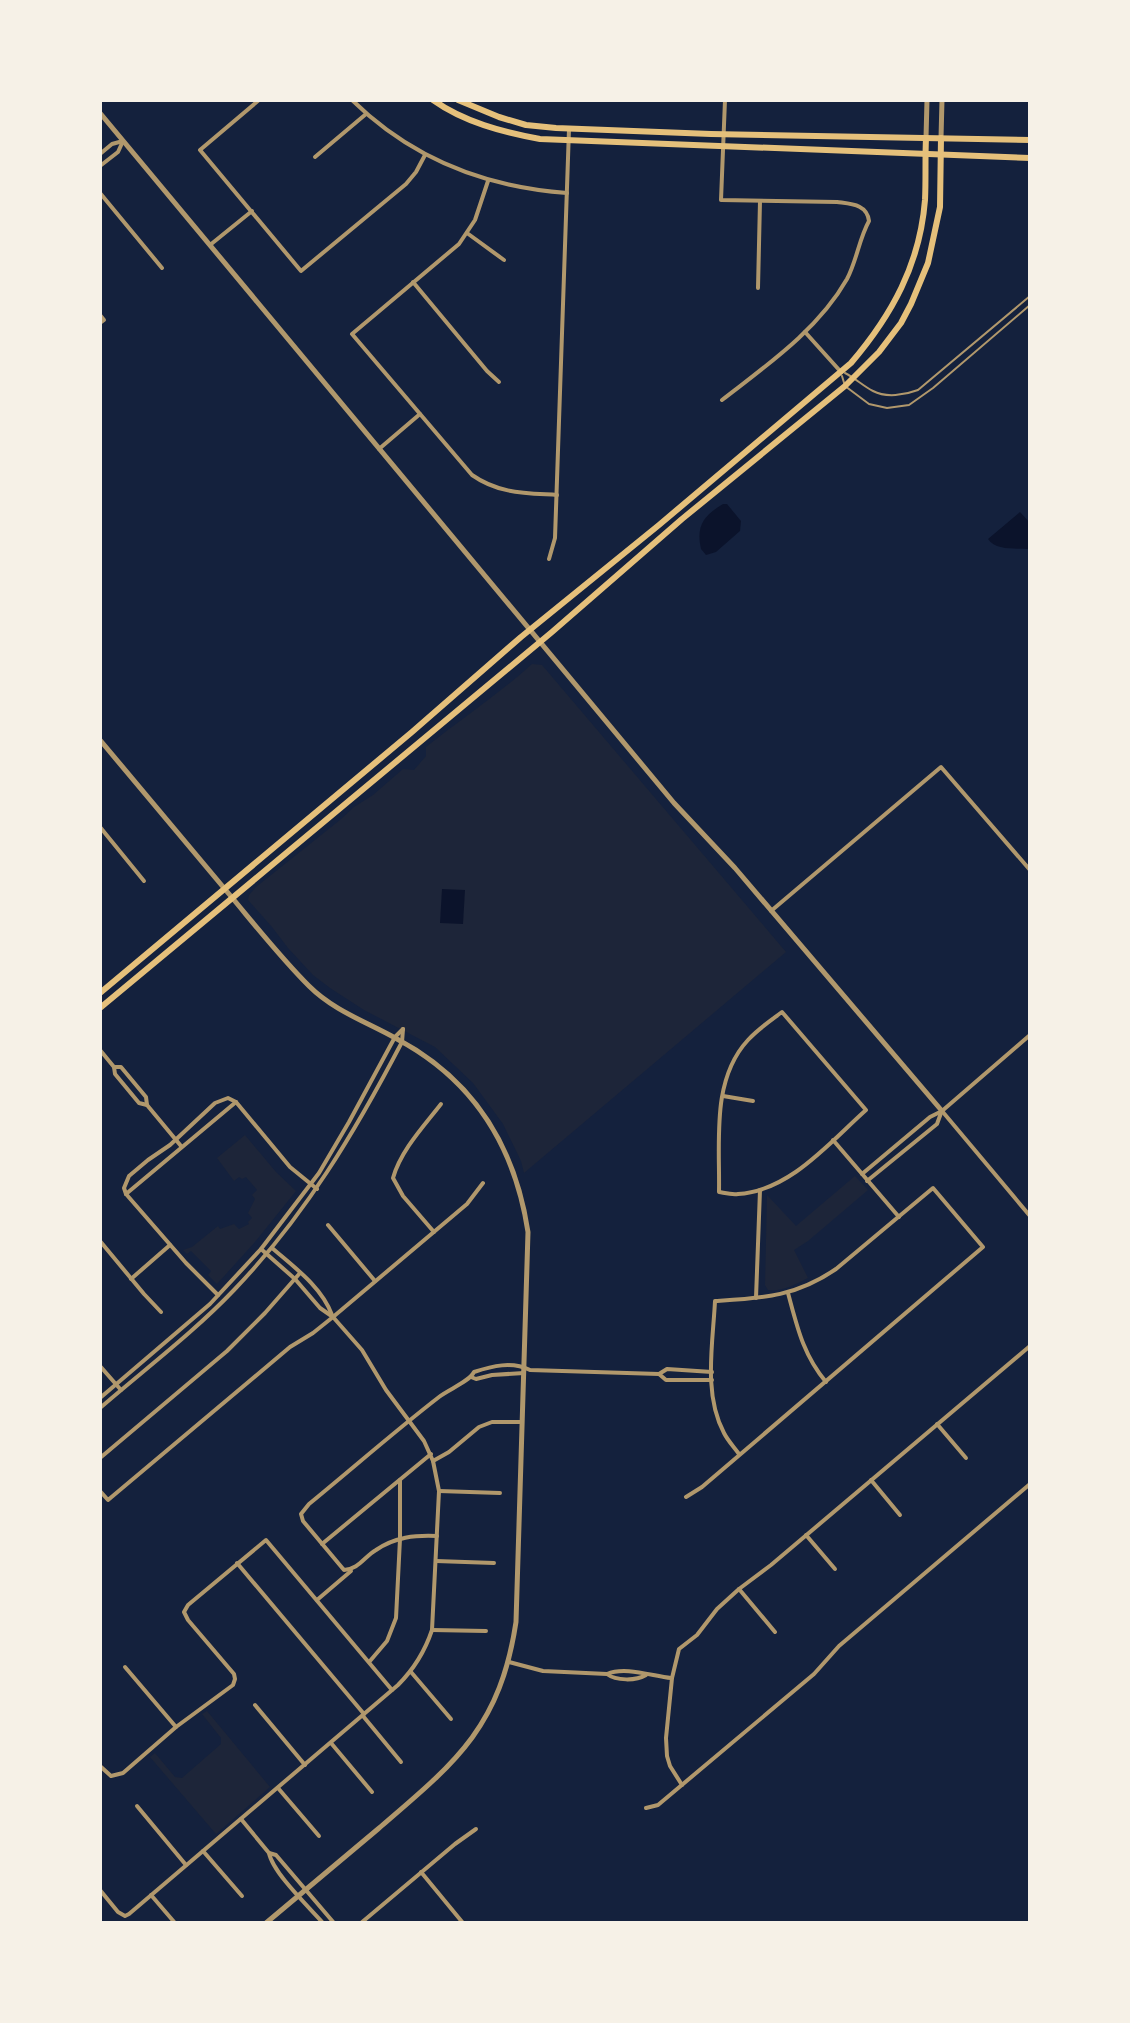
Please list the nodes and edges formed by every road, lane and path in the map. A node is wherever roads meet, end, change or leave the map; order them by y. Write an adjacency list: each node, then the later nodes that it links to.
1 (259, 100): 29 (street)
2 (352, 100): 9 (street)
3 (433, 100): 16 (main road)
4 (458, 100): 10 (main road)
5 (725, 100): 11 (street)
6 (927, 100): 12 (street)
7 (942, 100): 13 (street)
8 (100, 113): 15 (street)
9 (366, 114): 20 (street); 22 (street)
10 (569, 129): 11 (main road); 16 (street)
11 (724, 134): 12 (main road); 17 (street)
12 (926, 138): 13 (main road); 19 (main road)
13 (941, 138): 14 (main road); 21 (main road)
14 (1030, 140)
15 (123, 141): 18 (street); 24 (street); 31 (street)
16 (569, 142): 17 (main road); 27 (street)
17 (723, 146): 19 (main road); 28 (street)
18 (100, 154)
19 (925, 154): 21 (main road); 39 (main road)
20 (425, 155): 25 (street); 29 (street)
21 (941, 155): 23 (main road); 40 (main road)
22 (315, 157)
23 (1030, 158)
24 (100, 166)
25 (488, 181): 27 (street); 30 (street)
26 (100, 193): 33 (street)
27 (567, 193): 46 (street)
28 (760, 201): 35 (street); 38 (street)
29 (252, 211): 31 (street)
30 (467, 233): 32 (street); 34 (street)
31 (210, 246): 45 (street)
32 (504, 260)
33 (162, 268)
34 (413, 282): 41 (street); 44 (street)
35 (758, 288)
36 (1030, 296): 40 (lane)
37 (1030, 305): 42 (lane)
38 (805, 332): 39 (street); 43 (street)
39 (841, 372): 40 (lane); 42 (lane); 48 (main road)
40 (854, 377): 42 (main road)
41 (499, 382)
42 (845, 386): 49 (main road)
43 (722, 400)
44 (420, 414): 45 (street); 46 (street)
45 (379, 449): 48 (street)
46 (557, 495): 47 (street)
47 (549, 559)
48 (530, 630): 49 (street); 54 (main road)
49 (539, 641): 55 (main road); 56 (street)
50 (100, 740): 54 (street)
51 (100, 827): 53 (street)
52 (1030, 870): 56 (street)
53 (144, 881)
54 (224, 889): 55 (street); 57 (main road)
55 (231, 897): 58 (main road); 60 (street)
56 (771, 911): 69 (street)
57 (100, 993)
58 (100, 1008)
59 (1030, 1035): 69 (street)
60 (395, 1037): 61 (street); 61 (street); 78 (street)
61 (402, 1042): 79 (street); 104 (street)
62 (100, 1050): 63 (street)
63 (114, 1067): 68 (street); 68 (street)
64 (723, 1096): 65 (street); 73 (street); 80 (street)
65 (753, 1101)
66 (236, 1102): 72 (street); 74 (street); 78 (street)
67 (441, 1104): 85 (street)
68 (147, 1105): 72 (street)
69 (942, 1111): 70 (street); 71 (street); 82 (street)
70 (913, 1132): 71 (street); 75 (street)
71 (918, 1138): 76 (street)
72 (176, 1140): 74 (street); 81 (street)
73 (833, 1140): 75 (street); 80 (street)
74 (181, 1146): 81 (street)
75 (862, 1174): 76 (street)
76 (867, 1181): 83 (street)
77 (483, 1183): 85 (street)
78 (311, 1184): 79 (street); 87 (street)
79 (317, 1189): 89 (street)
80 (760, 1190): 98 (street)
81 (126, 1194): 88 (street)
82 (1030, 1216)
83 (899, 1217): 96 (street); 109 (street)
84 (328, 1225): 95 (street)
85 (434, 1232): 95 (street)
86 (100, 1241): 93 (street)
87 (266, 1242): 89 (street); 90 (street)
88 (170, 1245): 93 (street); 97 (street)
89 (272, 1248): 91 (street); 92 (street)
90 (261, 1249): 91 (street); 97 (street)
91 (267, 1254): 94 (street); 99 (street)
92 (300, 1273): 94 (street); 101 (street)
93 (131, 1279): 100 (street)
94 (295, 1279): 101 (street); 119 (street)
95 (375, 1281): 101 (street)
96 (788, 1293): 98 (street); 109 (street)
97 (219, 1296): 99 (street); 110 (street)
98 (756, 1298): 105 (street)
99 (223, 1301): 111 (street)
100 (161, 1312)
101 (333, 1317): 114 (street); 125 (street)
102 (1030, 1346): 116 (street)
103 (100, 1366): 110 (street)
104 (525, 1370): 106 (street); 107 (street); 107 (street); 115 (street)
105 (712, 1372): 106 (street); 108 (street)
106 (659, 1374): 108 (street)
107 (471, 1377): 114 (street)
108 (712, 1380): 118 (street)
109 (826, 1382): 118 (street)
110 (116, 1385): 111 (street); 112 (street)
111 (121, 1390): 113 (street)
112 (100, 1398)
113 (100, 1408)
114 (410, 1420): 117 (street); 133 (street)
115 (522, 1422): 121 (street); 145 (street)
116 (937, 1424): 120 (street); 123 (street)
117 (431, 1454): 121 (street); 122 (street)
118 (739, 1454): 128 (street)
119 (100, 1458)
120 (966, 1458)
121 (433, 1461): 126 (street)
122 (400, 1480): 132 (street); 133 (street)
123 (871, 1480): 129 (street); 130 (street)
124 (1030, 1484): 158 (street)
125 (100, 1491)
126 (439, 1491): 127 (street); 131 (street)
127 (500, 1493)
128 (686, 1497)
129 (900, 1515)
130 (806, 1535): 138 (street); 139 (street)
131 (437, 1536): 132 (street); 134 (street)
132 (400, 1539): 137 (street); 144 (street)
133 (322, 1544): 137 (street)
134 (436, 1561): 136 (street); 141 (street)
135 (237, 1563): 140 (street); 151 (street); 153 (street)
136 (494, 1563)
137 (355, 1568): 140 (street)
138 (835, 1569)
139 (739, 1589): 143 (street); 148 (street)
140 (317, 1600): 144 (street)
141 (432, 1630): 142 (street); 147 (street)
142 (486, 1631)
143 (775, 1632)
144 (370, 1662): 149 (street)
145 (509, 1662): 148 (street); 170 (street)
146 (125, 1667): 153 (street)
147 (411, 1672): 149 (street); 152 (street)
148 (672, 1678): 158 (street)
149 (393, 1690): 151 (street)
150 (255, 1705): 156 (street)
151 (364, 1715): 154 (street); 155 (street)
152 (451, 1719)
153 (176, 1727): 157 (street)
154 (331, 1743): 156 (street); 160 (street)
155 (401, 1762)
156 (305, 1765): 159 (street)
157 (100, 1766)
158 (682, 1785): 162 (street)
159 (278, 1788): 163 (street); 165 (street)
160 (372, 1792)
161 (137, 1806): 168 (street)
162 (646, 1808)
163 (241, 1819): 166 (street); 167 (street)
164 (476, 1829): 169 (street)
165 (319, 1836)
166 (203, 1851): 168 (street); 173 (street)
167 (269, 1853): 170 (street); 174 (street)
168 (186, 1865): 172 (street)
169 (421, 1872): 180 (street); 181 (street)
170 (306, 1889): 174 (street); 175 (street)
171 (100, 1890): 172 (street)
172 (151, 1895): 177 (street)
173 (242, 1896)
174 (298, 1896): 176 (street); 178 (street)
175 (326, 1913): 176 (street); 179 (street)
176 (321, 1921)
177 (175, 1923)
178 (266, 1923)
179 (334, 1923)
180 (361, 1923)
181 (463, 1923)

